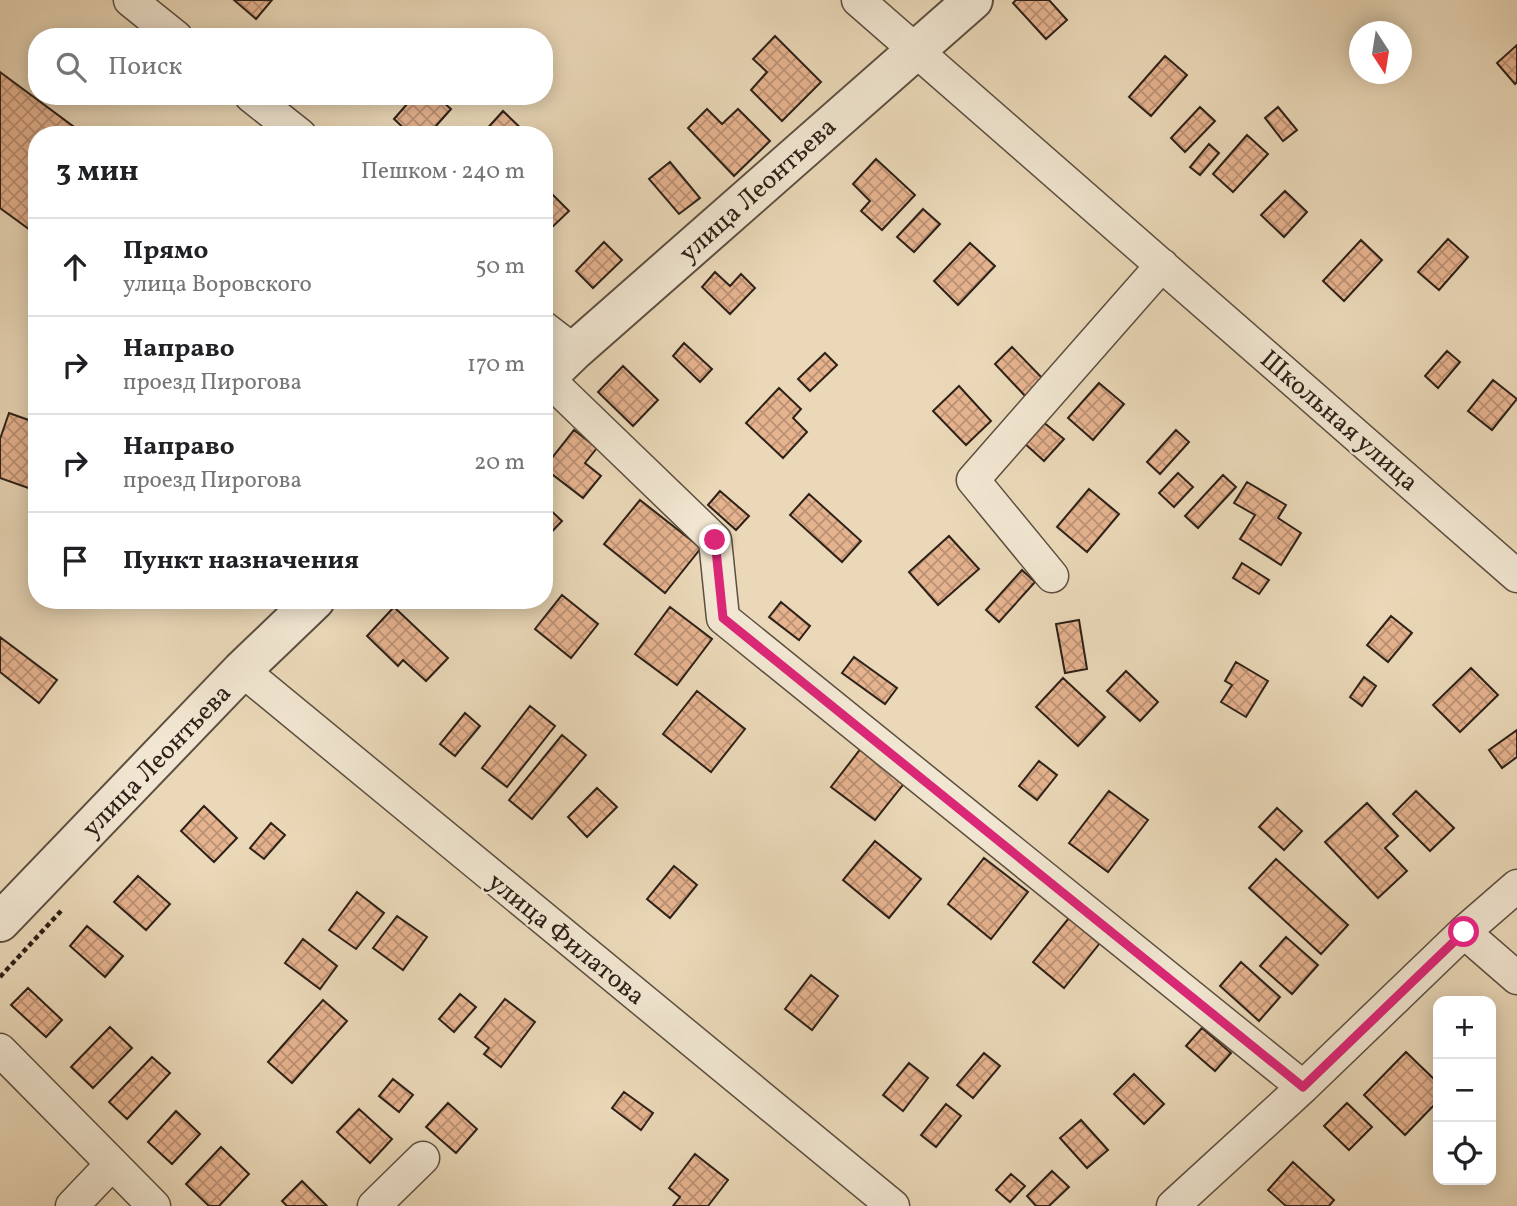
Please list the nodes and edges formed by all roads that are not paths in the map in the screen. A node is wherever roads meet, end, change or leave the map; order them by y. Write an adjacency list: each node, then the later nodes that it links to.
1 (130, 0): 4 (street)
2 (858, 0): 5 (street, Школьная улица)
3 (973, 0): 5 (street, улица Леонтьева)
4 (165, 28)
5 (916, 49): 8 (street, Школьная улица); 10 (street, улица Леонтьева)
6 (262, 105): 7 (street)
7 (289, 126)
8 (1162, 265): 13 (street); 14 (street, Школьная улица)
9 (553, 335): 10 (street)
10 (574, 351): 11 (street, улица Леонтьева)
11 (553, 372)
12 (553, 386): 22 (street)
13 (1052, 576)
14 (1517, 576)
15 (306, 609): 16 (street, улица Леонтьева)
16 (242, 670): 18 (street, улица Леонтьева); 28 (street, улица Филатова)
17 (1517, 886): 19 (street)
18 (0, 922)
19 (1464, 932): 20 (street); 22 (street)
20 (1517, 978)
21 (0, 1050): 24 (street)
22 (1303, 1087): 29 (street)
23 (423, 1158): 27 (street)
24 (112, 1164): 25 (street); 26 (street)
25 (72, 1206)
26 (153, 1206)
27 (374, 1206)
28 (893, 1206)
29 (1173, 1206)

